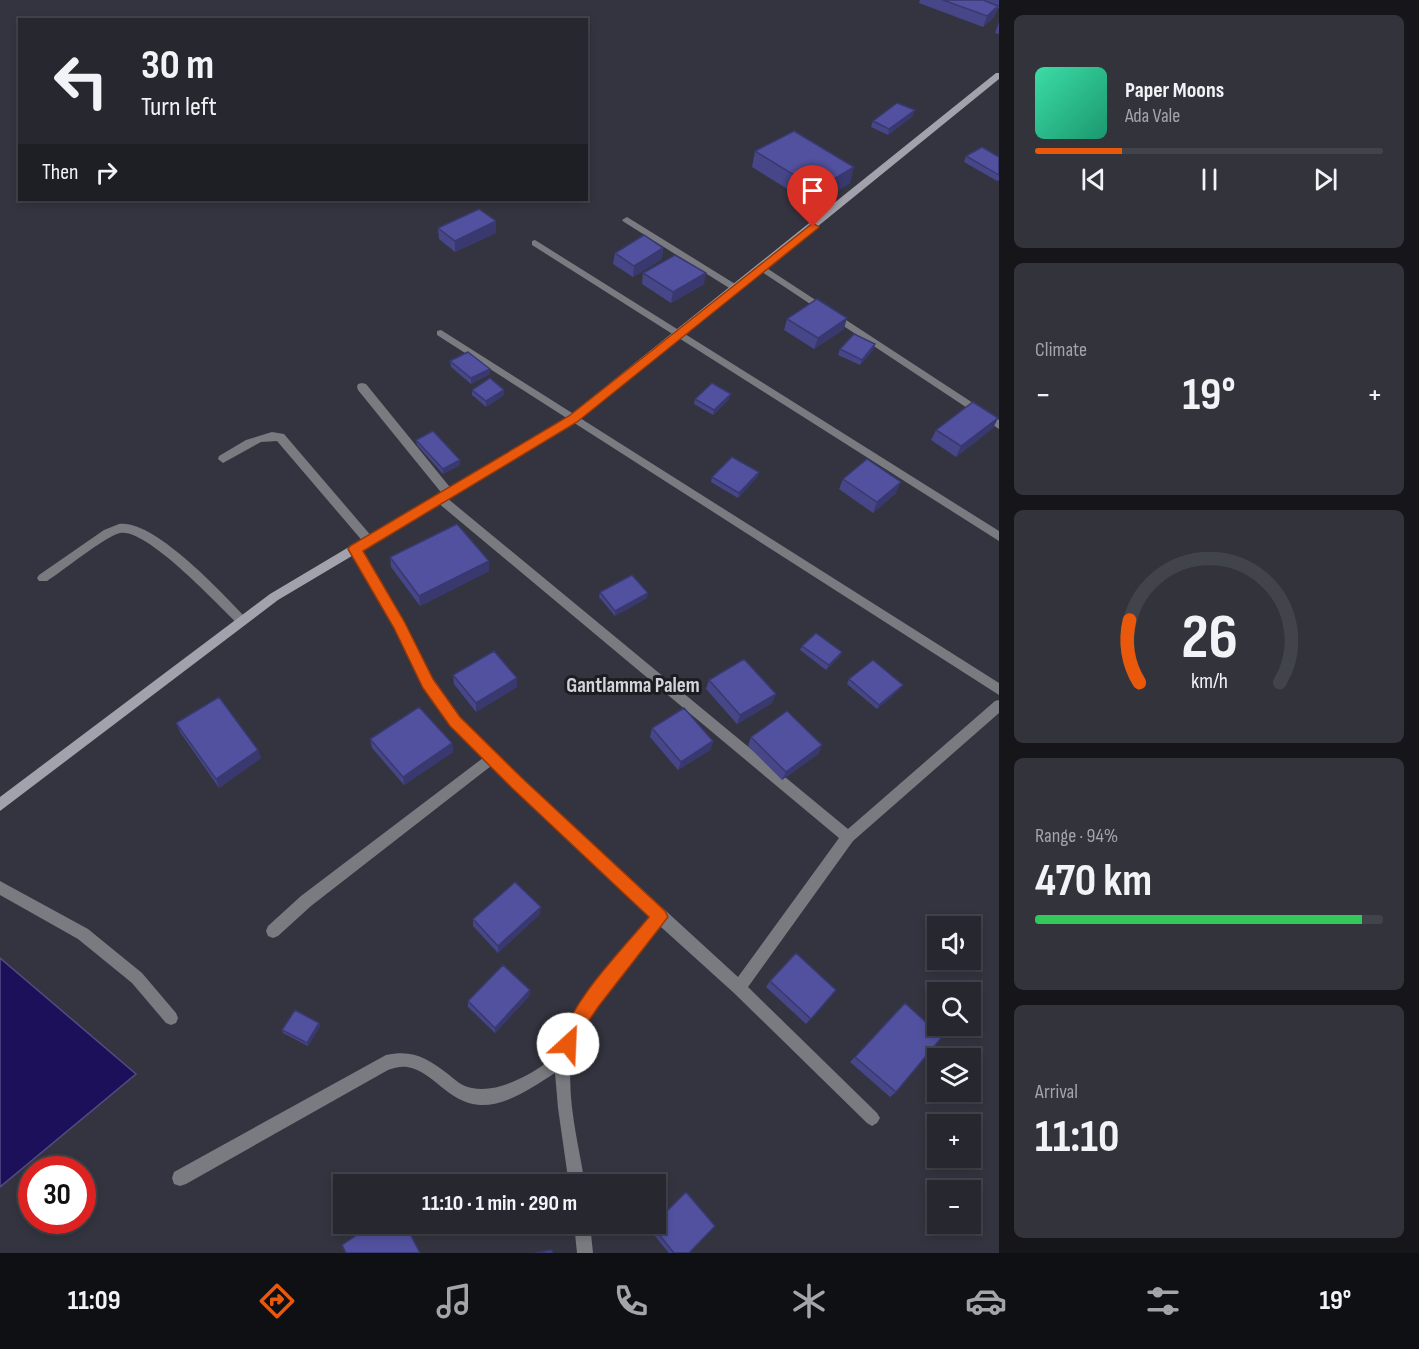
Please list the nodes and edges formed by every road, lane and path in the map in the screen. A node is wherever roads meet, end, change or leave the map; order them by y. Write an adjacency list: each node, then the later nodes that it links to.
1 (999, 75): 4 (main road)
2 (627, 220): 5 (street)
3 (535, 243): 7 (street)
4 (762, 268): 5 (main road); 10 (street)
5 (737, 289): 7 (main road)
6 (441, 333): 9 (street)
7 (680, 333): 9 (main road); 13 (street)
8 (362, 387): 12 (street)
9 (573, 419): 12 (main road); 18 (street)
10 (999, 425)
11 (223, 459): 14 (street)
12 (445, 496): 14 (main road); 22 (street)
13 (999, 537)
14 (369, 541): 15 (main road)
15 (355, 549): 17 (main road); 20 (street)
16 (43, 578): 17 (street)
17 (242, 621): 21 (main road)
18 (999, 690)
19 (999, 705): 22 (street)
20 (492, 758): 24 (street); 25 (street)
21 (0, 805)
22 (848, 837): 26 (street)
23 (0, 888): 27 (street)
24 (660, 917): 26 (street); 28 (street)
25 (273, 931)
26 (739, 988): 29 (street)
27 (171, 1018)
28 (563, 1059): 30 (street); 31 (street)
29 (872, 1118)
30 (575, 1174)
31 (180, 1178)
32 (583, 1234): 33 (street)
33 (585, 1253)

